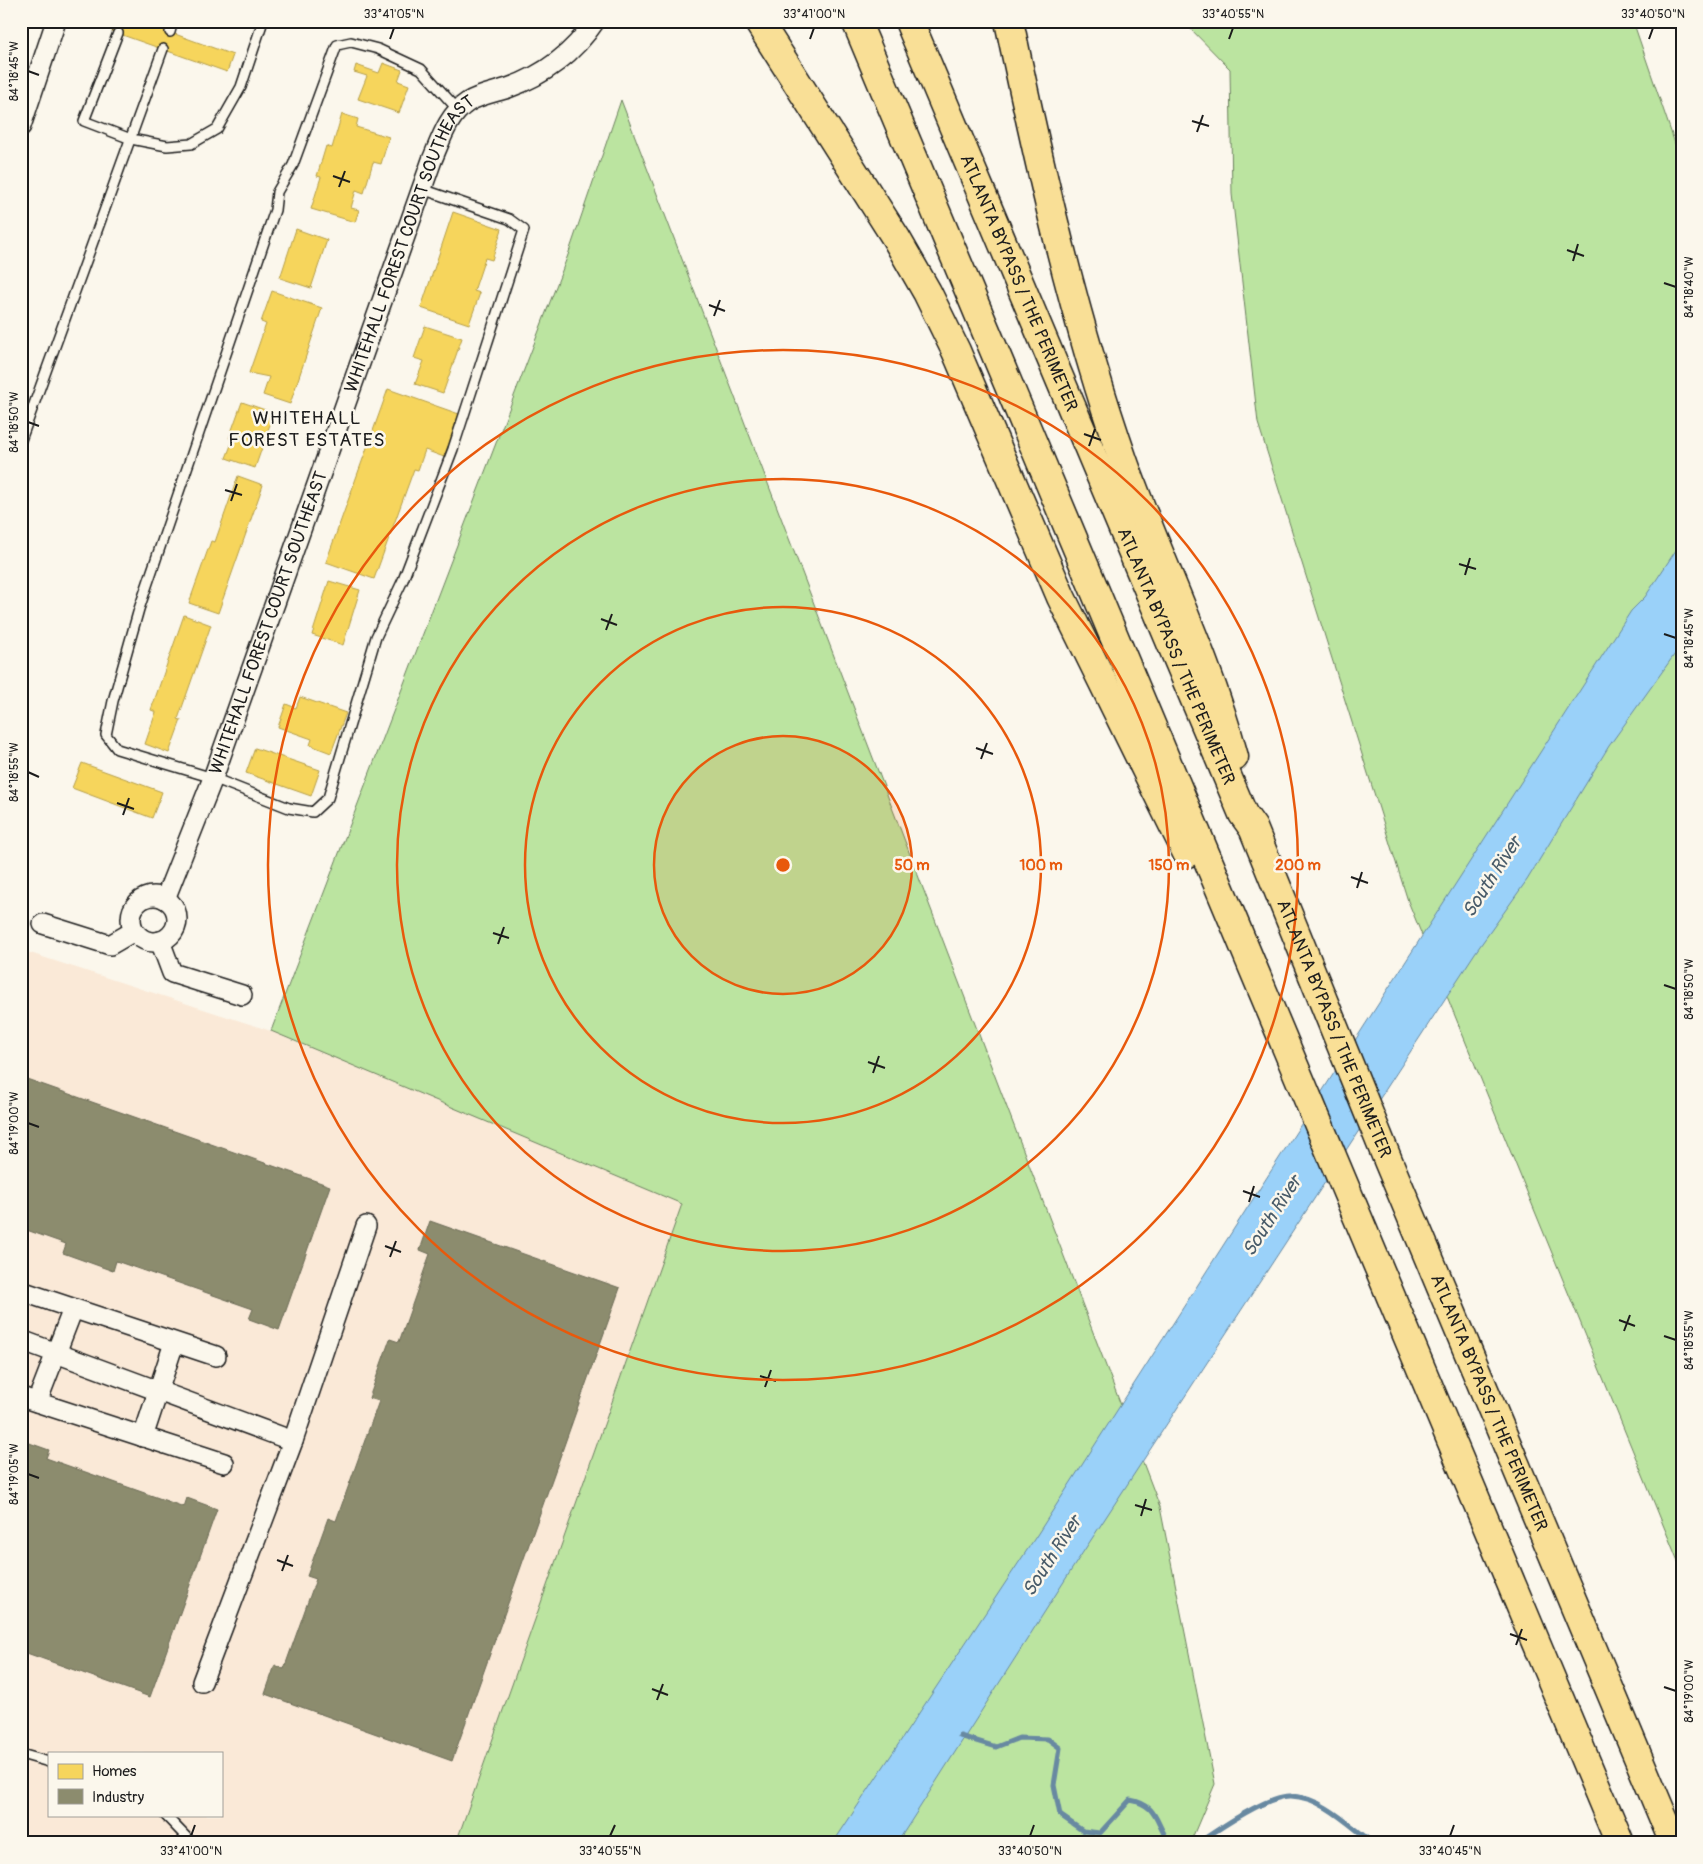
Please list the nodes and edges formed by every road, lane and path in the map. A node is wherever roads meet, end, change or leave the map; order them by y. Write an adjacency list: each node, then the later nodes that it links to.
1 (56, 21): 13 (street)
2 (174, 21): 9 (lane)
3 (263, 21): 14 (lane)
4 (595, 21): 12 (street, WHITEHALL FOREST COURT SOUTHEAST)
5 (758, 21): 24 (highway)
6 (856, 21): 24 (highway)
7 (909, 21): 18 (highway, ATLANTA BYPASS / THE PERIMETER)
8 (1009, 21): 18 (highway)
9 (170, 32)
10 (118, 33): 14 (lane)
11 (163, 49): 14 (lane)
12 (460, 111): 15 (street, WHITEHALL FOREST COURT SOUTHEAST); 17 (lane)
13 (21, 126)
14 (131, 140): 16 (lane)
15 (422, 189): 17 (street, WHITEHALL FOREST COURT SOUTHEAST); 17 (lane)
16 (21, 440)
17 (213, 778): 19 (street, WHITEHALL FOREST COURT SOUTHEAST)
18 (1253, 828): 43 (highway, ATLANTA BYPASS / THE PERIMETER)
19 (165, 899): 21 (street); 22 (street)
20 (43, 924): 21 (street)
21 (134, 931): 22 (street)
22 (160, 941): 23 (street)
23 (242, 996)
24 (1297, 1074): 42 (highway)
25 (366, 1226): 35 (street)
26 (21, 1291): 27 (street)
27 (72, 1308): 29 (street); 30 (street)
28 (21, 1340): 30 (street)
29 (174, 1343): 31 (street); 32 (street)
30 (55, 1353): 32 (street); 33 (street)
31 (216, 1356)
32 (158, 1391): 34 (street); 35 (street)
33 (29, 1399): 34 (street)
34 (143, 1437): 36 (street)
35 (293, 1441): 37 (street)
36 (224, 1463)
37 (202, 1682)
38 (21, 1754): 39 (lane)
39 (48, 1762)
40 (166, 1816): 41 (lane)
41 (192, 1843)
42 (1620, 1843)
43 (1674, 1843)

